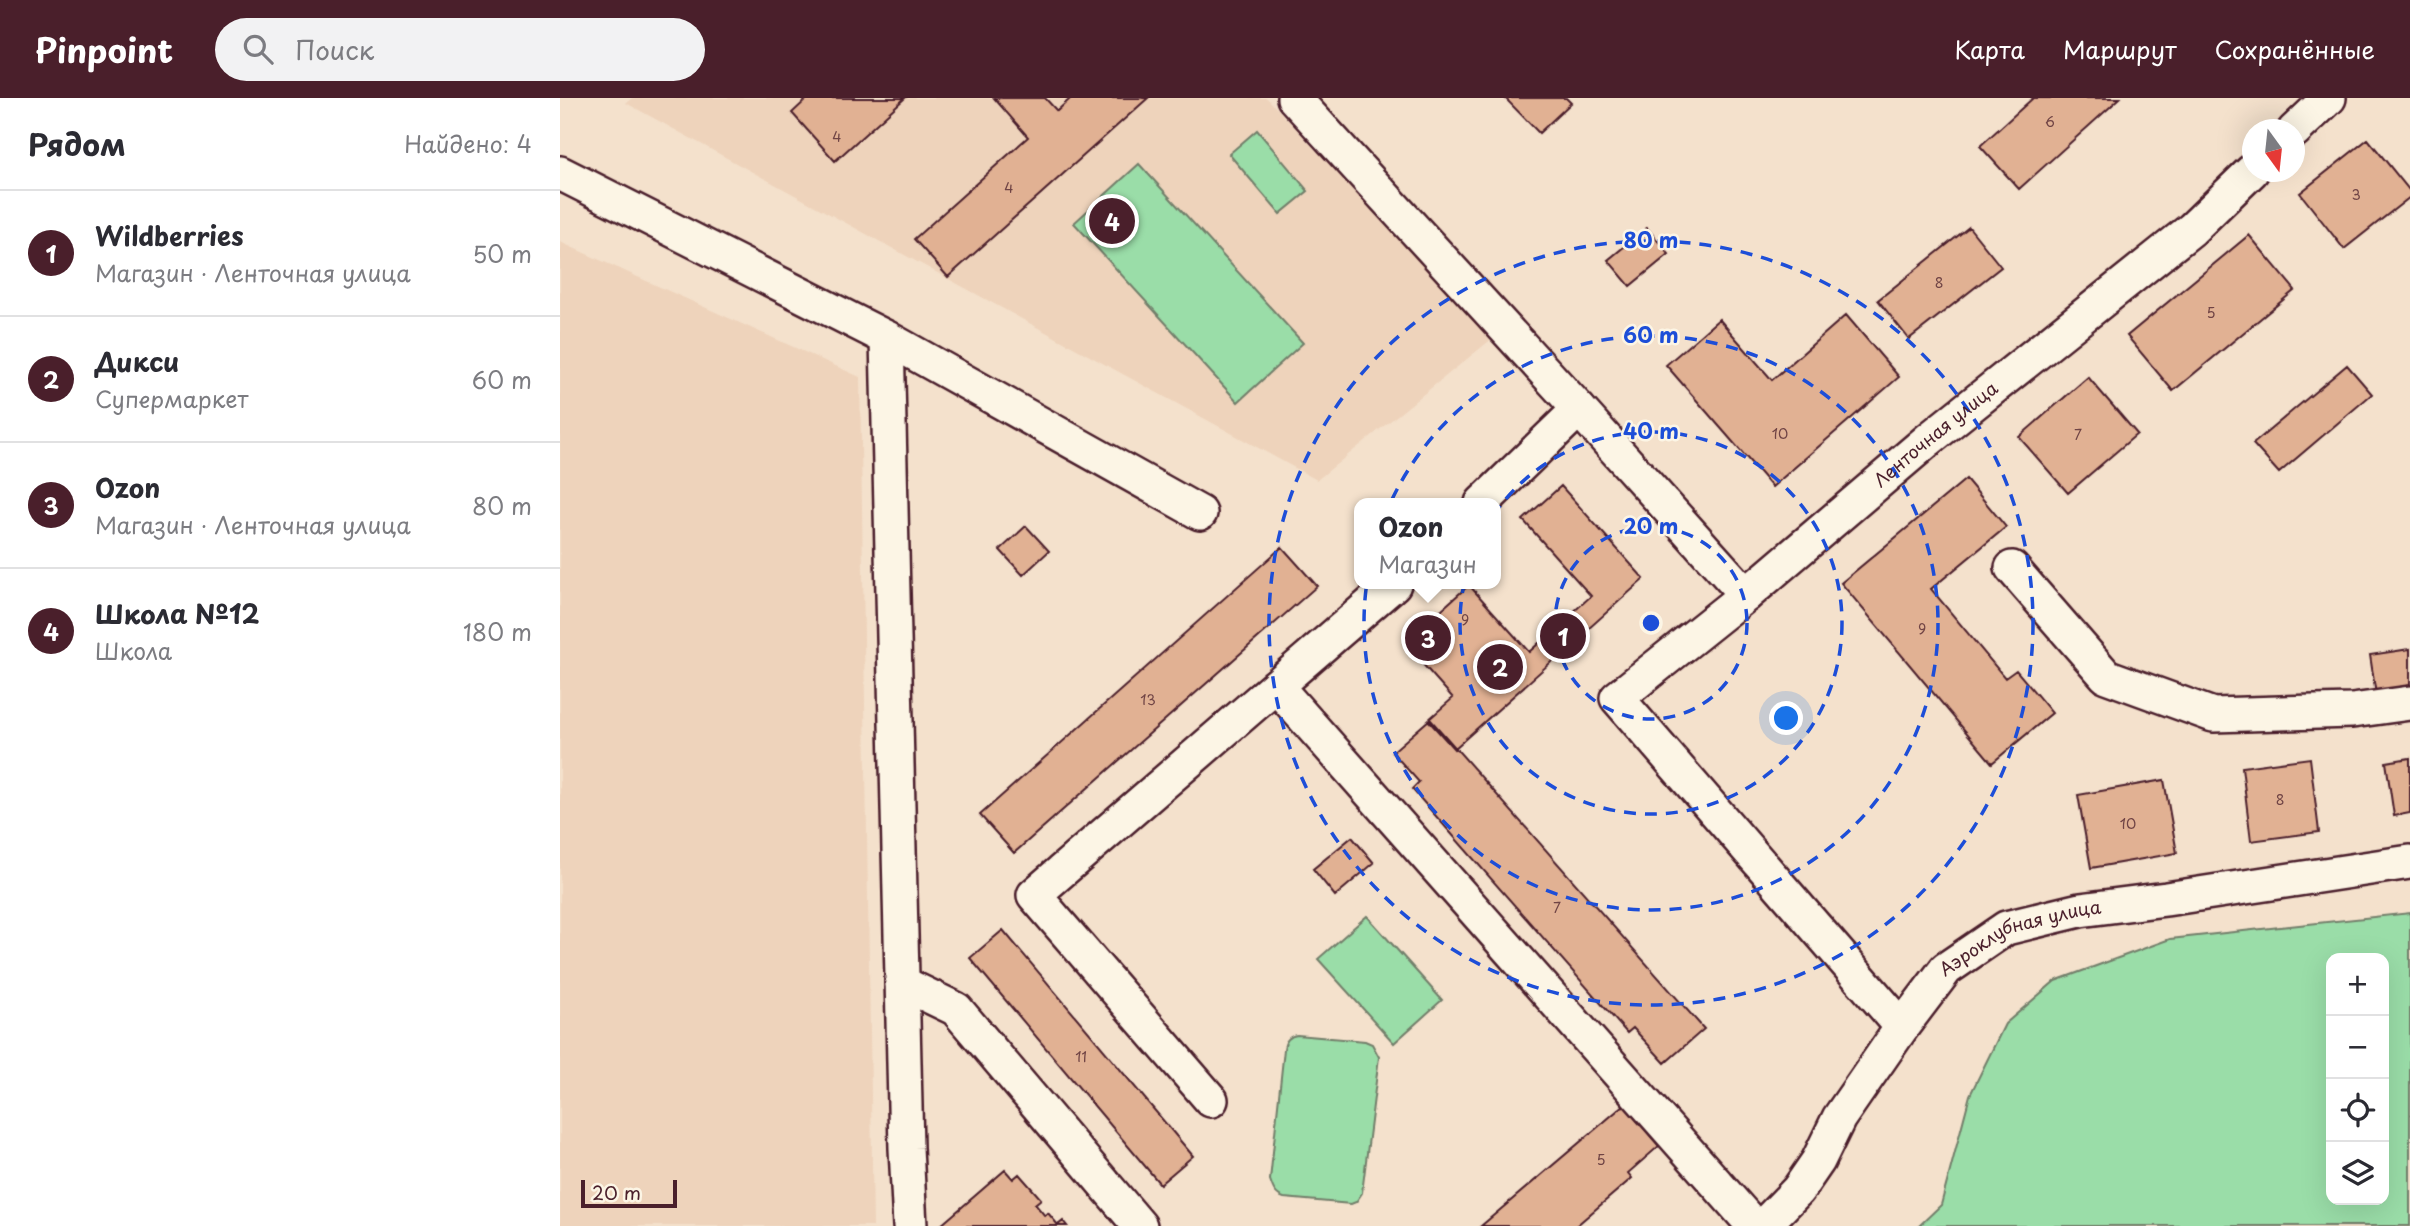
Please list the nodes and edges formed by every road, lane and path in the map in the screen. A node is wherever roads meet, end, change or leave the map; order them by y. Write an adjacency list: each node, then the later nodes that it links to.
1 (1294, 98): 7 (street)
2 (2329, 98): 3 (street)
3 (2305, 121)
4 (560, 173): 6 (street)
5 (2242, 181): 12 (street, Ленточная улица)
6 (887, 338): 9 (street); 16 (street)
7 (1579, 409): 8 (street); 12 (street)
8 (1487, 498)
9 (1200, 513)
10 (2012, 568): 14 (street)
11 (1388, 589): 13 (street)
12 (1746, 595): 17 (street, Ленточная улица)
13 (1276, 686): 18 (street); 21 (street)
14 (2410, 703)
15 (2410, 862): 17 (street, Аэроклубная улица)
16 (902, 983): 19 (street); 20 (street)
17 (1902, 1027): 22 (street, Аэроклубная улица)
18 (1211, 1100)
19 (910, 1226)
20 (1140, 1226)
21 (1754, 1226)
22 (1763, 1226)

